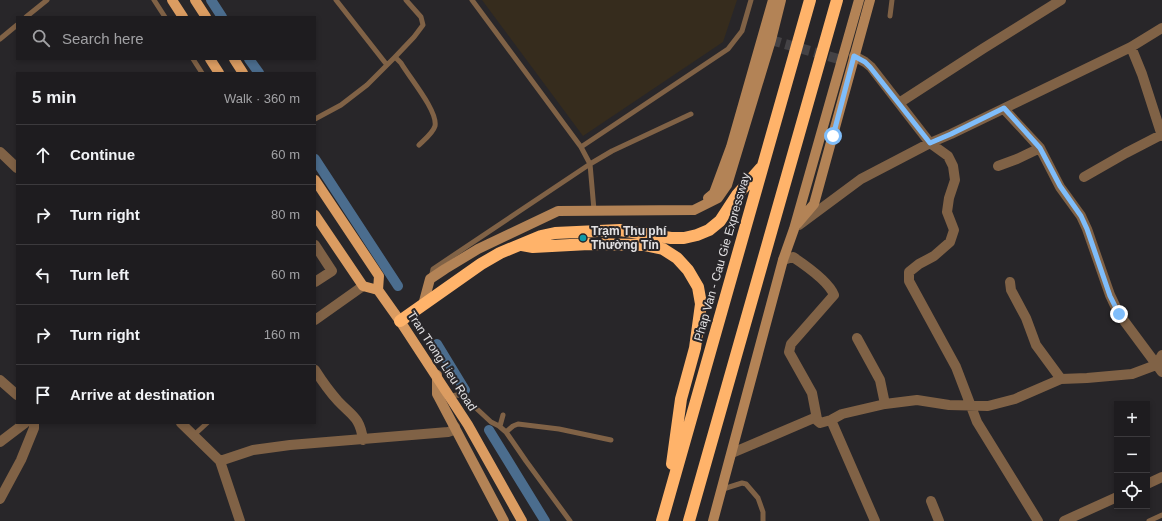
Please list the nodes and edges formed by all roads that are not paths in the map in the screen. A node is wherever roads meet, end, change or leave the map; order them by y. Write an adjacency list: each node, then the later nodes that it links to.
1 (47, 0): 17 (lane)
2 (154, 0): 18 (lane)
3 (172, 0): 19 (main road)
4 (195, 0): 20 (main road)
5 (336, 0): 31 (lane)
6 (406, 0): 27 (lane)
7 (472, 0): 42 (lane)
8 (751, 0): 42 (lane)
9 (773, 0): 52 (street)
10 (781, 0): 52 (street)
11 (810, 0): 46 (highway, Phap Van - Cau Gie Expressway)
12 (837, 0): 106 (highway)
13 (859, 0): 54 (street)
14 (870, 0): 26 (street)
15 (892, 0): 21 (lane)
16 (1061, 0): 35 (street)
17 (27, 16)
18 (164, 16)
19 (182, 16)
20 (205, 16)
21 (890, 16)
22 (16, 26): 24 (lane)
23 (1162, 28): 25 (street)
24 (0, 38)
25 (1131, 47): 36 (street); 39 (street)
26 (854, 56): 35 (street); 54 (street)
27 (395, 57): 31 (lane); 41 (lane)
28 (194, 60): 32 (lane)
29 (211, 60): 33 (main road)
30 (235, 60): 34 (main road)
31 (387, 65): 38 (lane)
32 (201, 72)
33 (218, 72)
34 (243, 72)
35 (899, 103): 40 (street)
36 (1004, 108): 40 (street); 43 (street)
37 (691, 114): 45 (lane)
38 (316, 118)
39 (1162, 135): 49 (street)
40 (930, 143): 54 (street); 76 (street)
41 (419, 145)
42 (580, 147): 45 (lane)
43 (1040, 148): 47 (street); 68 (street)
44 (0, 152): 48 (street)
45 (590, 164): 51 (lane); 58 (lane)
46 (763, 166): 55 (highway); 99 (highway, Phap Van - Cau Gie Expressway)
47 (998, 166)
48 (16, 167)
49 (1084, 177)
50 (316, 182): 62 (main road, Tran Trong Lieu Road)
51 (594, 210): 52 (street); 58 (street)
52 (694, 210)
53 (316, 215): 61 (main road)
54 (794, 229): 57 (street)
55 (522, 245): 63 (highway); 99 (highway)
56 (316, 247): 59 (street)
57 (783, 260): 78 (street); 91 (street)
58 (430, 279): 63 (street)
59 (316, 281)
60 (1010, 282): 71 (street)
61 (364, 286): 62 (main road); 64 (street)
62 (378, 290): 65 (main road, Tran Trong Lieu Road)
63 (423, 305): 65 (highway)
64 (316, 319)
65 (400, 321): 70 (main road, Tran Trong Lieu Road)
66 (857, 338): 75 (street)
67 (1162, 355): 68 (street)
68 (1159, 368): 71 (street)
69 (316, 371): 88 (street)
70 (436, 375): 74 (main road, Tran Trong Lieu Road); 85 (street)
71 (1061, 379): 76 (street)
72 (0, 380): 73 (street)
73 (16, 394)
74 (450, 396): 84 (lane); 103 (main road, Tran Trong Lieu Road)
75 (885, 404): 76 (street); 79 (street)
76 (970, 406): 111 (street)
77 (503, 415): 84 (lane)
78 (817, 419): 79 (street); 91 (street)
79 (831, 420): 109 (street)
80 (24, 424): 90 (street)
81 (34, 424): 97 (street)
82 (182, 424): 87 (street)
83 (206, 424): 87 (lane)
84 (499, 426): 86 (lane)
85 (455, 427): 88 (street); 102 (street)
86 (506, 432): 89 (lane); 104 (lane)
87 (194, 434): 92 (street)
88 (363, 440): 92 (street)
89 (611, 440)
90 (0, 442)
91 (732, 453): 95 (street)
92 (220, 461): 101 (street)
93 (1162, 477): 94 (street)
94 (1150, 483)
95 (723, 488): 107 (street); 108 (lane)
96 (1114, 498): 112 (street)
97 (0, 499)
98 (931, 501): 110 (street)
99 (666, 506): 105 (highway, Phap Van - Cau Gie Expressway)
100 (1162, 515): 113 (lane)
101 (240, 521)
102 (504, 521)
103 (522, 521)
104 (570, 521)
105 (662, 521)
106 (689, 521)
107 (713, 521)
108 (763, 521)
109 (875, 521)
110 (939, 521)
111 (1038, 521)
112 (1064, 521)
113 (1149, 521)

